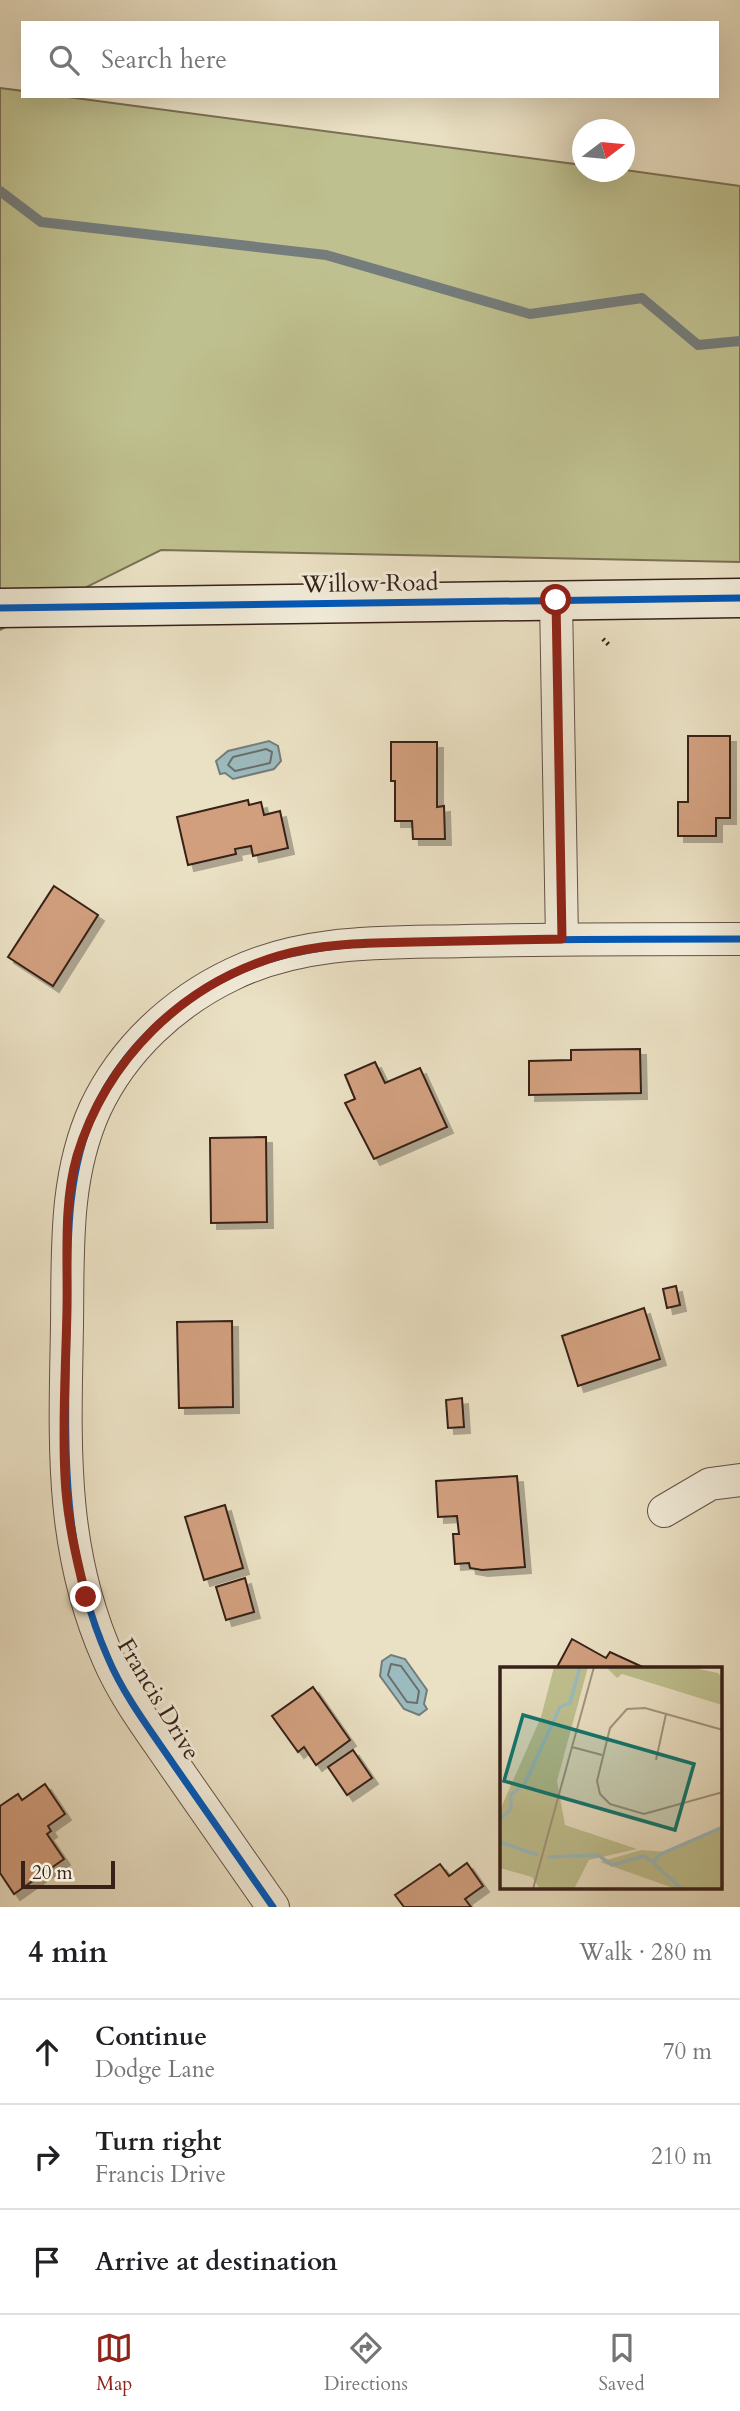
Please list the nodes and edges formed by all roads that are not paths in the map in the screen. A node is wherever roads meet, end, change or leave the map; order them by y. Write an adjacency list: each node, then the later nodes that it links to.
1 (740, 598): 2 (street, Willow Road)
2 (556, 600): 3 (street, Willow Road); 4 (street)
3 (0, 608)
4 (562, 939): 5 (street, Francis Drive); 8 (street, Francis Drive)
5 (740, 939)
6 (740, 1480): 7 (street)
7 (664, 1511)
8 (273, 1907)

